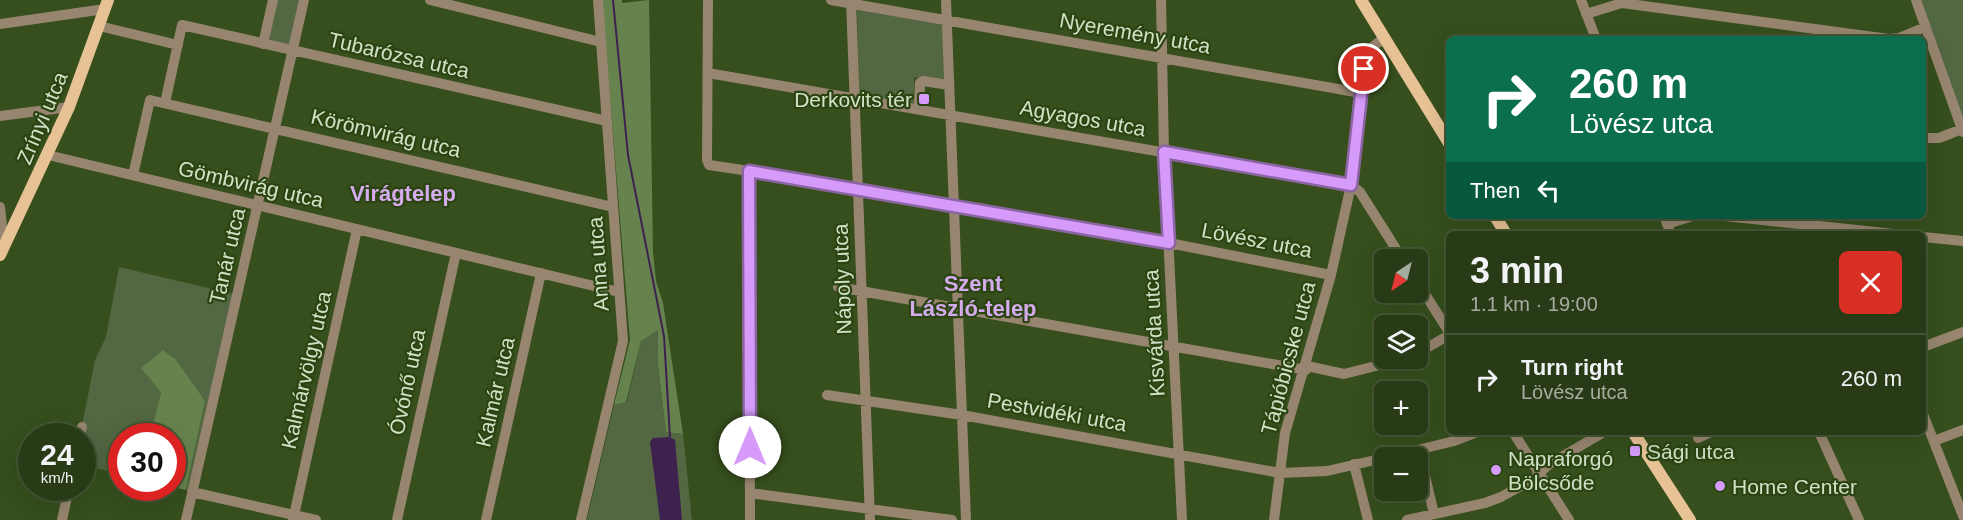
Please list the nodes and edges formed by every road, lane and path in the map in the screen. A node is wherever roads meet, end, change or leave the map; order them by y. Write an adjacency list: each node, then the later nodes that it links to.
1 (273, 0): 24 (street)
2 (304, 0): 26 (street, Tanár utca)
3 (430, 0): 23 (street)
4 (598, 0): 23 (street, Anna utca)
5 (708, 0): 28 (street)
6 (831, 0): 12 (street, Nyeremény utca)
7 (946, 0): 15 (street)
8 (1161, 0): 27 (street, Kisvárda utca)
9 (1361, 0): 22 (main road)
10 (1581, 0): 14 (street)
11 (1916, 0): 18 (street)
12 (851, 2): 15 (street, Nyeremény utca); 31 (street, Nápoly utca)
13 (106, 5): 16 (street); 17 (main road, Zrínyi utca)
14 (1587, 15): 19 (street); 20 (street)
15 (947, 20): 27 (street, Nyeremény utca); 29 (street)
16 (0, 24)
17 (99, 26): 25 (street); 33 (main road, Zrínyi utca)
18 (1925, 27): 21 (street); 39 (street)
19 (1595, 36)
20 (1867, 36)
21 (1904, 36)
22 (1384, 38): 30 (street, Tápióbicske utca); 40 (main road)
23 (601, 42): 37 (street, Anna utca)
24 (263, 44): 25 (street, Tubarózsa utca); 26 (street, Tubarózsa utca)
25 (178, 45): 32 (street)
26 (292, 51): 37 (street, Tubarózsa utca); 38 (street, Tanár utca)
27 (1163, 58): 30 (street, Nyeremény utca); 42 (street, Kisvárda utca)
28 (708, 73): 31 (street); 44 (street, Lövész utca)
29 (949, 85): 34 (street); 35 (street)
30 (1361, 93): 46 (street, Tápióbicske utca)
31 (855, 98): 34 (street); 47 (street, Nápoly utca)
32 (165, 103): 38 (street, Körömvirág utca); 45 (street, Körömvirág utca)
33 (69, 107): 36 (street); 43 (main road, Zrínyi utca)
34 (924, 110): 35 (street)
35 (950, 114): 42 (street, Agyagos utca); 51 (street)
36 (0, 116)
37 (607, 121): 50 (street, Anna utca)
38 (275, 127): 48 (street, Tanár utca); 50 (street, Körömvirág utca)
39 (1963, 131): 41 (street)
40 (1446, 138)
41 (1926, 138)
42 (1164, 152): 46 (street, Agyagos utca); 59 (street, Kisvárda utca)
43 (48, 155): 45 (street, Gömbvirág utca); 61 (main road, Zrínyi utca)
44 (749, 171): 47 (street, Lövész utca); 99 (street)
45 (133, 176): 48 (street, Gömbvirág utca)
46 (1351, 185): 60 (street); 64 (street, Tápióbicske utca)
47 (858, 190): 51 (street, Lövész utca); 66 (street, Nápoly utca)
48 (259, 206): 55 (street, Gömbvirág utca); 98 (street, Tanár utca)
49 (0, 207): 61 (street)
50 (613, 207): 67 (street, Anna utca)
51 (954, 207): 59 (street, Lövész utca); 69 (street)
52 (1684, 219): 54 (street)
53 (1753, 219): 56 (street)
54 (1667, 225)
55 (357, 229): 62 (street, Gömbvirág utca); 105 (street, Kalmárvölgy utca)
56 (1866, 231)
57 (1926, 237): 58 (street)
58 (1963, 241)
59 (1169, 243): 64 (street, Lövész utca); 73 (street, Kisvárda utca)
60 (1396, 249)
61 (2, 251)
62 (456, 253): 63 (street, Gömbvirág utca); 109 (street, Óvónő utca)
63 (542, 273): 67 (street, Gömbvirág utca); 110 (street, Kalmár utca)
64 (1331, 275): 77 (street, Tápióbicske utca)
65 (838, 287): 66 (street)
66 (862, 291): 69 (street); 79 (street, Nápoly utca)
67 (620, 292): 111 (street, Anna utca)
68 (1428, 299): 70 (street)
69 (958, 308): 73 (street); 80 (street)
70 (1446, 328)
71 (1963, 332): 74 (street)
72 (1446, 335): 75 (street)
73 (1176, 346): 77 (street); 92 (street, Kisvárda utca)
74 (1926, 346)
75 (1428, 347)
76 (1374, 366): 77 (street)
77 (1306, 368): 95 (street, Tápióbicske utca)
78 (827, 395): 79 (street, Pestvidéki utca)
79 (866, 400): 80 (street, Pestvidéki utca); 101 (street, Nápoly utca)
80 (962, 415): 92 (street, Pestvidéki utca); 114 (street)
81 (1926, 421): 90 (street)
82 (1963, 430): 90 (street)
83 (1467, 435): 91 (street, Pestvidéki utca)
84 (1515, 435): 96 (street)
85 (1599, 435): 96 (street)
86 (1635, 435): 120 (main road)
87 (1704, 435): 89 (street)
88 (1820, 435): 121 (street)
89 (1698, 438)
90 (1934, 441): 104 (street)
91 (1428, 447)
92 (1179, 453): 95 (street, Pestvidéki utca); 115 (street, Kisvárda utca)
93 (1374, 460): 94 (street, Pestvidéki utca)
94 (1354, 464): 95 (street, Pestvidéki utca); 117 (street)
95 (1280, 473): 116 (street, Tápióbicske utca)
96 (1539, 473): 103 (street); 119 (street)
97 (1428, 488): 102 (street)
98 (192, 492): 105 (street); 107 (street, Tanár utca)
99 (750, 493): 101 (street); 112 (street)
100 (66, 501): 106 (street)
101 (870, 514): 113 (street)
102 (1434, 514): 103 (street); 118 (street)
103 (1452, 516)
104 (1963, 516)
105 (293, 517): 108 (street)
106 (62, 520)
107 (186, 520)
108 (316, 520)
109 (397, 520)
110 (486, 520)
111 (581, 520)
112 (750, 520)
113 (952, 520)
114 (966, 520)
115 (1182, 520)
116 (1274, 520)
117 (1368, 520)
118 (1407, 520)
119 (1569, 520)
120 (1690, 520)
121 (1859, 520)

